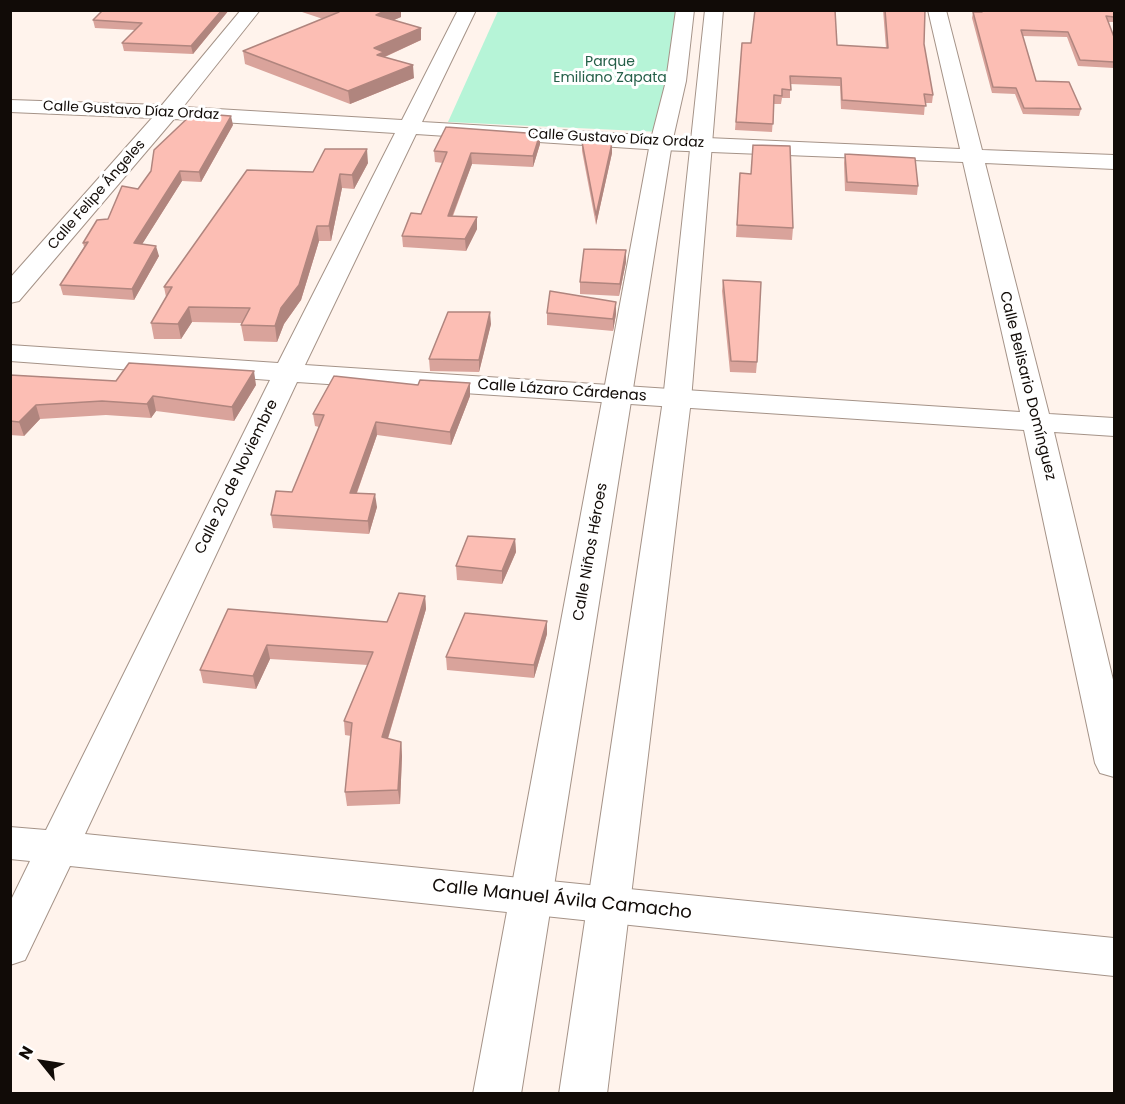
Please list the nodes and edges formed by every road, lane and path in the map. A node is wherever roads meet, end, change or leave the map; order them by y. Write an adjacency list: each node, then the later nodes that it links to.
1 (251, 10): 7 (street, Calle Felipe Ángeles)
2 (467, 10): 8 (street, Calle 20 de Noviembre)
3 (685, 10): 9 (street, Calle Niños Héroes)
4 (714, 10): 10 (street)
5 (937, 10): 11 (street, Calle Belisario Domínguez)
6 (10, 106): 7 (street, Calle Gustavo Díaz Ordaz)
7 (168, 112): 8 (street, Calle Gustavo Díaz Ordaz); 13 (street, Calle Felipe Ángeles)
8 (409, 127): 9 (street, Calle Gustavo Díaz Ordaz); 15 (street, Calle 20 de Noviembre)
9 (661, 143): 10 (street, Calle Gustavo Díaz Ordaz); 16 (street, Calle Niños Héroes)
10 (701, 145): 11 (street, Calle Gustavo Díaz Ordaz); 17 (street)
11 (971, 157): 12 (street, Calle Gustavo Díaz Ordaz); 18 (street, Calle Belisario Domínguez)
12 (1114, 162)
13 (10, 294)
14 (10, 353): 15 (street, Calle Lázaro Cárdenas)
15 (288, 371): 16 (street, Calle Lázaro Cárdenas); 22 (street, Calle 20 de Noviembre)
16 (618, 395): 17 (street, Calle Lázaro Cárdenas); 23 (street, Calle Niños Héroes)
17 (677, 400): 18 (street, Calle Lázaro Cárdenas); 24 (street)
18 (1037, 423): 19 (street, Calle Lázaro Cárdenas); 20 (street, Calle Belisario Domínguez)
19 (1114, 427)
20 (1114, 762)
21 (10, 843): 22 (street, Calle Manuel Ávila Camacho)
22 (59, 848): 23 (street, Calle Manuel Ávila Camacho); 25 (street, Calle 20 de Noviembre)
23 (532, 897): 24 (street, Calle Manuel Ávila Camacho); 27 (street, Calle Niños Héroes)
24 (609, 905): 26 (street, Calle Manuel Ávila Camacho); 28 (street)
25 (10, 947)
26 (1114, 957)
27 (497, 1094)
28 (583, 1094)

